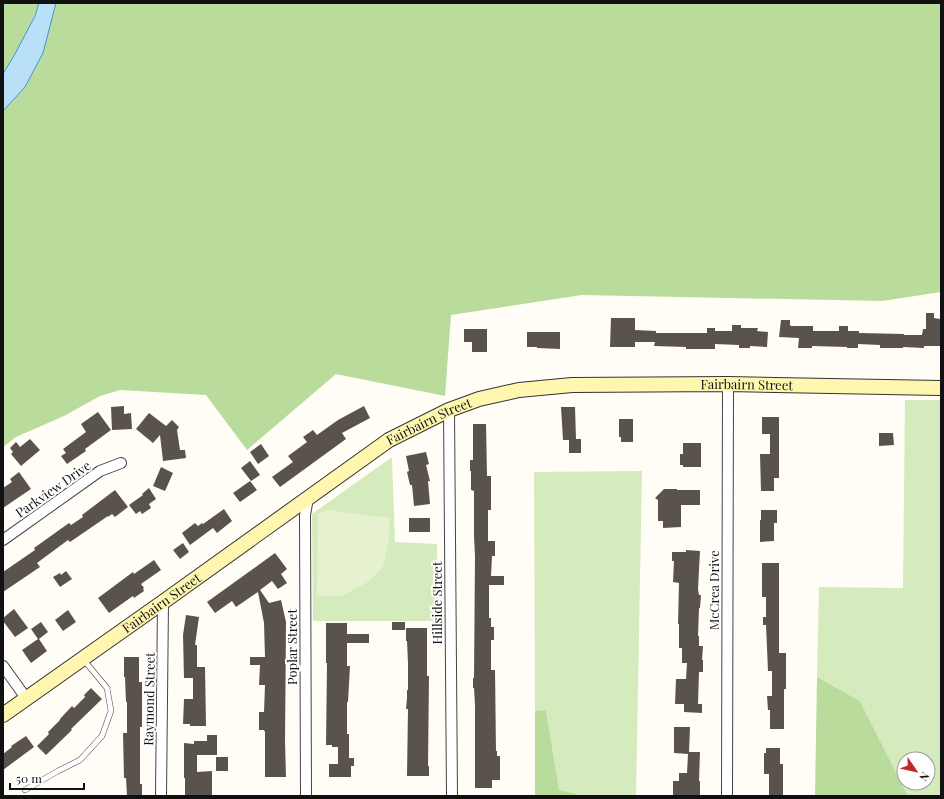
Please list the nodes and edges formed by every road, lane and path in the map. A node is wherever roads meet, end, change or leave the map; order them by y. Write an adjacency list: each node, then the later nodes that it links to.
1 (728, 384): 2 (main road, Fairbairn Street); 3 (main road, Fairbairn Street); 16 (street, McCrea Drive)
2 (941, 388)
3 (449, 410): 5 (main road, Fairbairn Street); 15 (street, Hillside Street)
4 (121, 463): 6 (street, Parkview Drive)
5 (308, 498): 7 (main road, Fairbairn Street); 14 (street, Poplar Street)
6 (3, 540)
7 (162, 602): 8 (main road, Fairbairn Street); 13 (street, Raymond Street)
8 (82, 659): 10 (main road, Fairbairn Street); 12 (lane)
9 (3, 666): 10 (street)
10 (26, 698): 11 (main road, Fairbairn Street)
11 (3, 715)
12 (25, 790)
13 (161, 796)
14 (306, 796)
15 (452, 796)
16 (727, 796)

